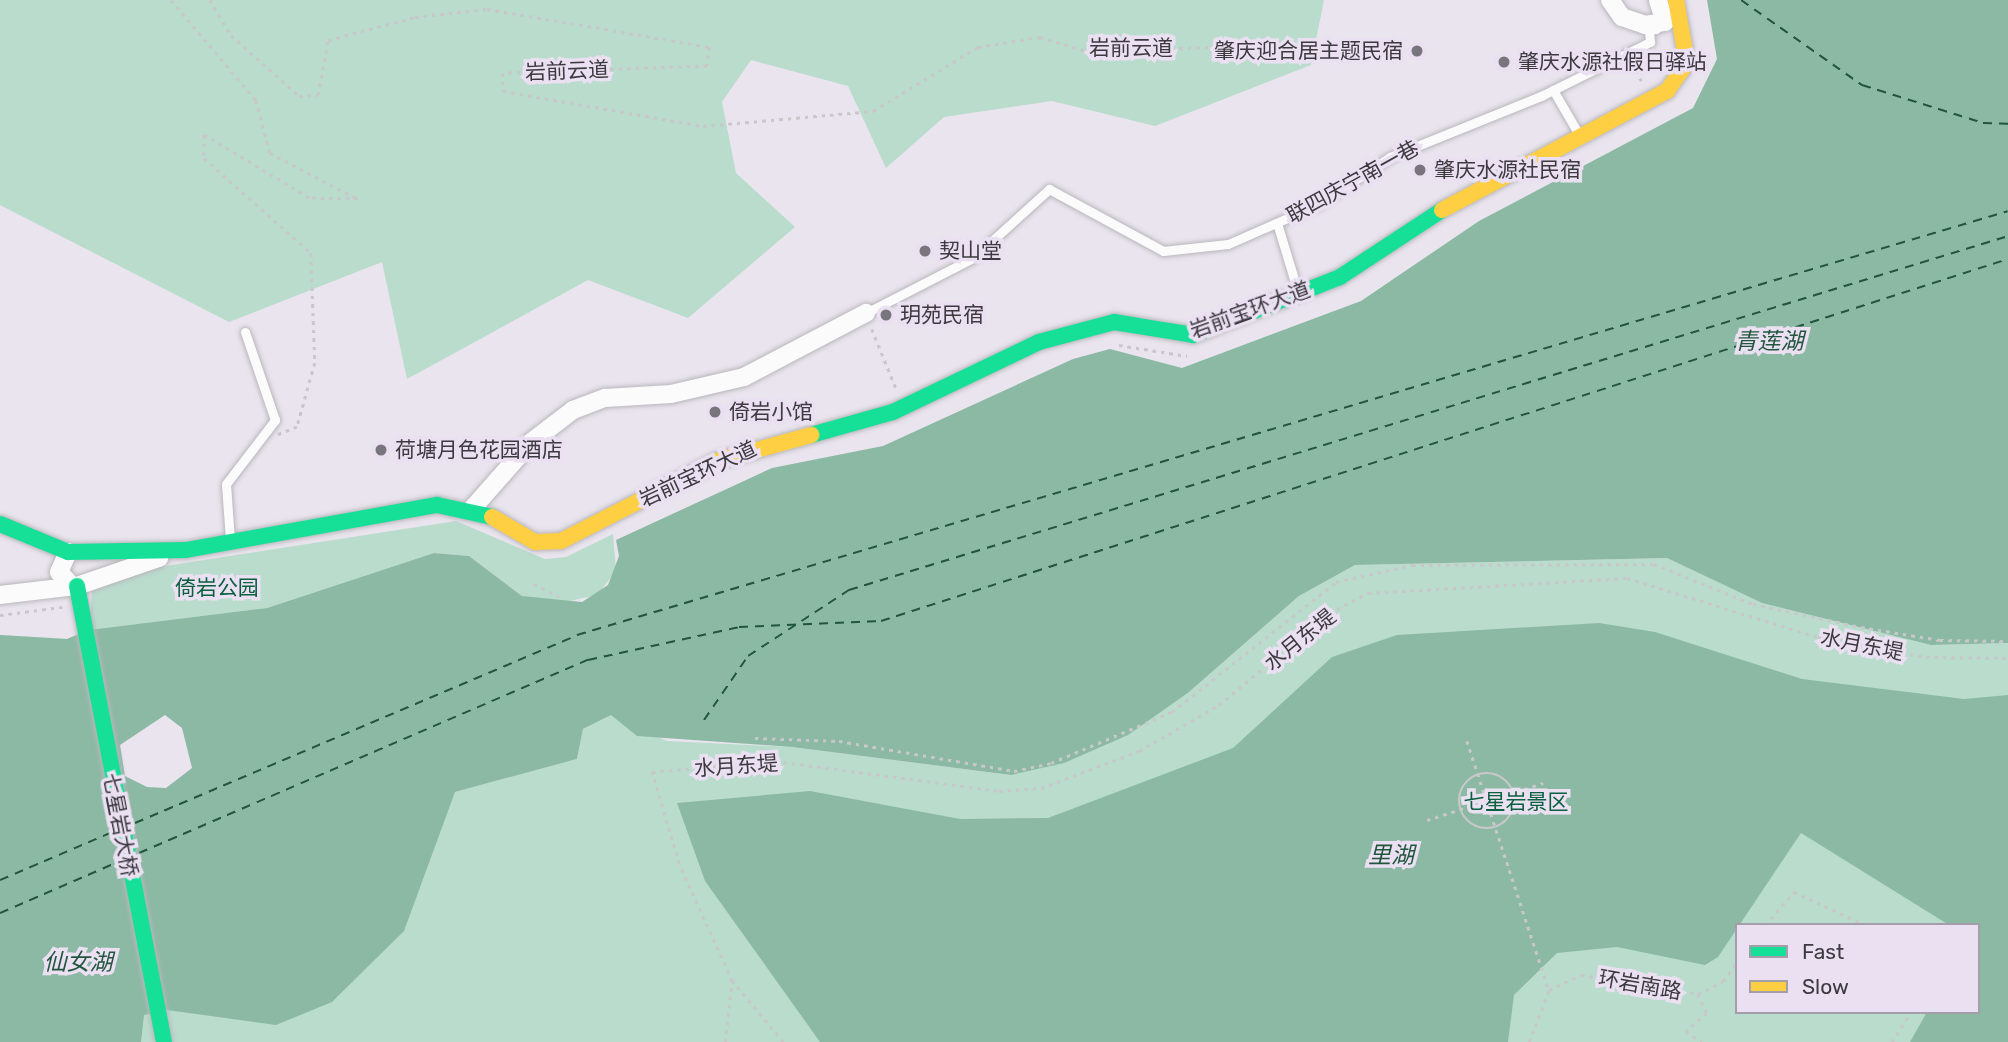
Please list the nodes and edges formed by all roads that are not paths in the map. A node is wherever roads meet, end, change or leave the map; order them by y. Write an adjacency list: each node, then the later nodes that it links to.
1 (1610, 0): 2 (street)
2 (1658, 0)
3 (1676, 0): 4 (street, 岩前宝环大道)
4 (1685, 23): 5 (lane, 联四庆宁南一巷); 6 (street, 岩前宝环大道)
5 (1553, 90): 6 (lane); 7 (lane, 联四庆宁南一巷)
6 (1579, 135): 8 (street, 岩前宝环大道)
7 (1277, 223): 8 (lane); 9 (lane, 联四庆宁南一巷)
8 (1299, 293): 11 (street, 岩前宝环大道)
9 (866, 313): 11 (street)
10 (245, 332): 13 (lane)
11 (471, 510): 13 (street)
12 (0, 524): 15 (street)
13 (230, 545): 14 (street)
14 (186, 550): 15 (street); 16 (street)
15 (73, 551): 16 (street); 16 (street)
16 (80, 582): 17 (street); 18 (street, 七星岩大桥)
17 (0, 595)
18 (164, 1042)

